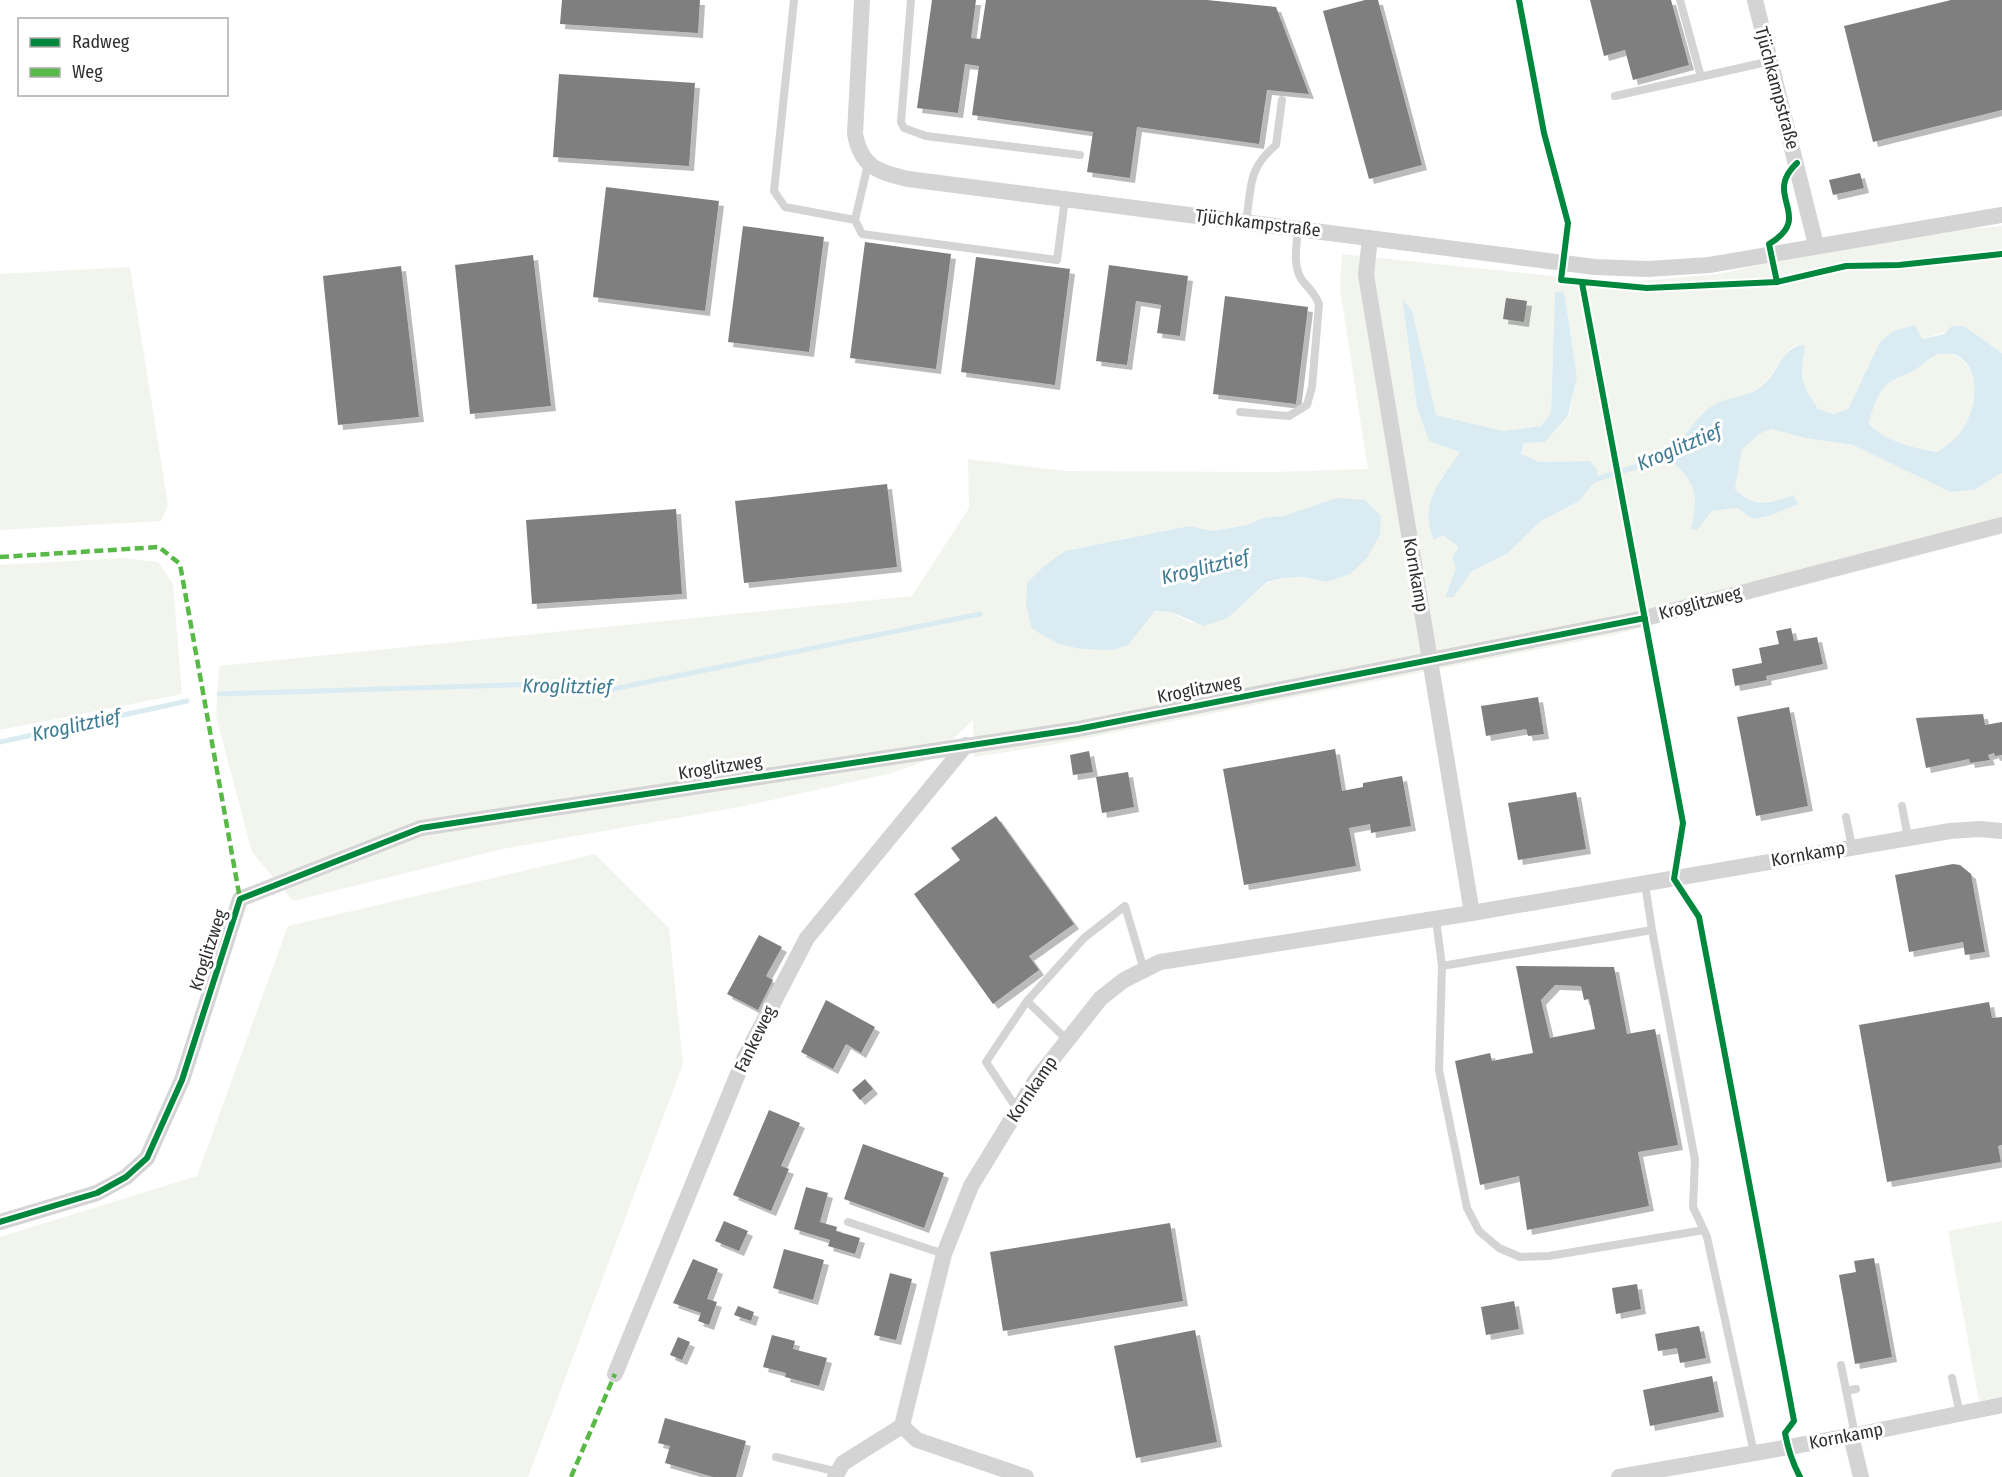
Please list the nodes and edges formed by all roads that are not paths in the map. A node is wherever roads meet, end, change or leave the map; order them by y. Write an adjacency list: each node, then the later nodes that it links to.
1 (794, 0): 14 (lane)
2 (862, 0): 11 (street)
3 (911, 0): 10 (lane)
4 (1680, 0): 7 (lane)
5 (1755, 0): 6 (street, Tjüchkampstraße)
6 (1771, 61): 7 (lane); 18 (street, Tjüchkampstraße)
7 (1701, 76): 8 (lane)
8 (1615, 96)
9 (1282, 100): 15 (lane)
10 (1080, 154)
11 (868, 164): 12 (street, Tjüchkampstraße); 14 (lane)
12 (1065, 199): 14 (lane); 15 (street, Tjüchkampstraße)
13 (2002, 215): 18 (street, Tjüchkampstraße)
14 (855, 220)
15 (1246, 221): 16 (street, Tjüchkampstraße)
16 (1298, 228): 17 (street, Tjüchkampstraße); 19 (lane)
17 (1370, 238): 18 (street, Tjüchkampstraße); 21 (street, Kornkamp)
18 (1816, 246)
19 (1240, 412)
20 (2002, 525): 21 (street, Kroglitzweg)
21 (1430, 658): 22 (street, Kroglitzweg); 29 (street, Kornkamp)
22 (966, 746): 37 (street, Kroglitzweg); 42 (street, Fankeweg)
23 (1902, 806): 26 (lane)
24 (1846, 817): 27 (lane)
25 (2002, 831): 26 (street, Kornkamp)
26 (1908, 838): 27 (street, Kornkamp)
27 (1852, 847): 28 (street, Kornkamp)
28 (1645, 884): 29 (street, Kornkamp); 31 (lane)
29 (1472, 913): 30 (street, Kornkamp)
30 (1436, 919): 32 (lane); 33 (street, Kornkamp)
31 (1652, 930): 32 (lane); 39 (lane)
32 (1442, 966): 39 (lane)
33 (1144, 970): 34 (lane); 35 (street, Kornkamp)
34 (1027, 1001): 35 (lane); 36 (lane)
35 (1066, 1039): 36 (street, Kornkamp)
36 (1017, 1109): 40 (street, Kornkamp)
37 (0, 1222)
38 (848, 1222): 40 (lane)
39 (1704, 1230): 50 (lane)
40 (944, 1254): 48 (street, Kornkamp)
41 (1841, 1365): 45 (lane)
42 (615, 1374)
43 (1952, 1378): 47 (lane)
44 (1856, 1389): 45 (lane)
45 (1846, 1391): 49 (lane)
46 (2002, 1406): 47 (street, Kornkamp)
47 (1960, 1414): 49 (street, Kornkamp)
48 (902, 1426): 52 (street); 53 (street)
49 (1853, 1436): 50 (street, Kornkamp); 55 (street)
50 (1754, 1453): 54 (street, Kornkamp)
51 (776, 1458): 52 (lane)
52 (837, 1474)
53 (1026, 1477)
54 (1619, 1477)
55 (1861, 1477)

